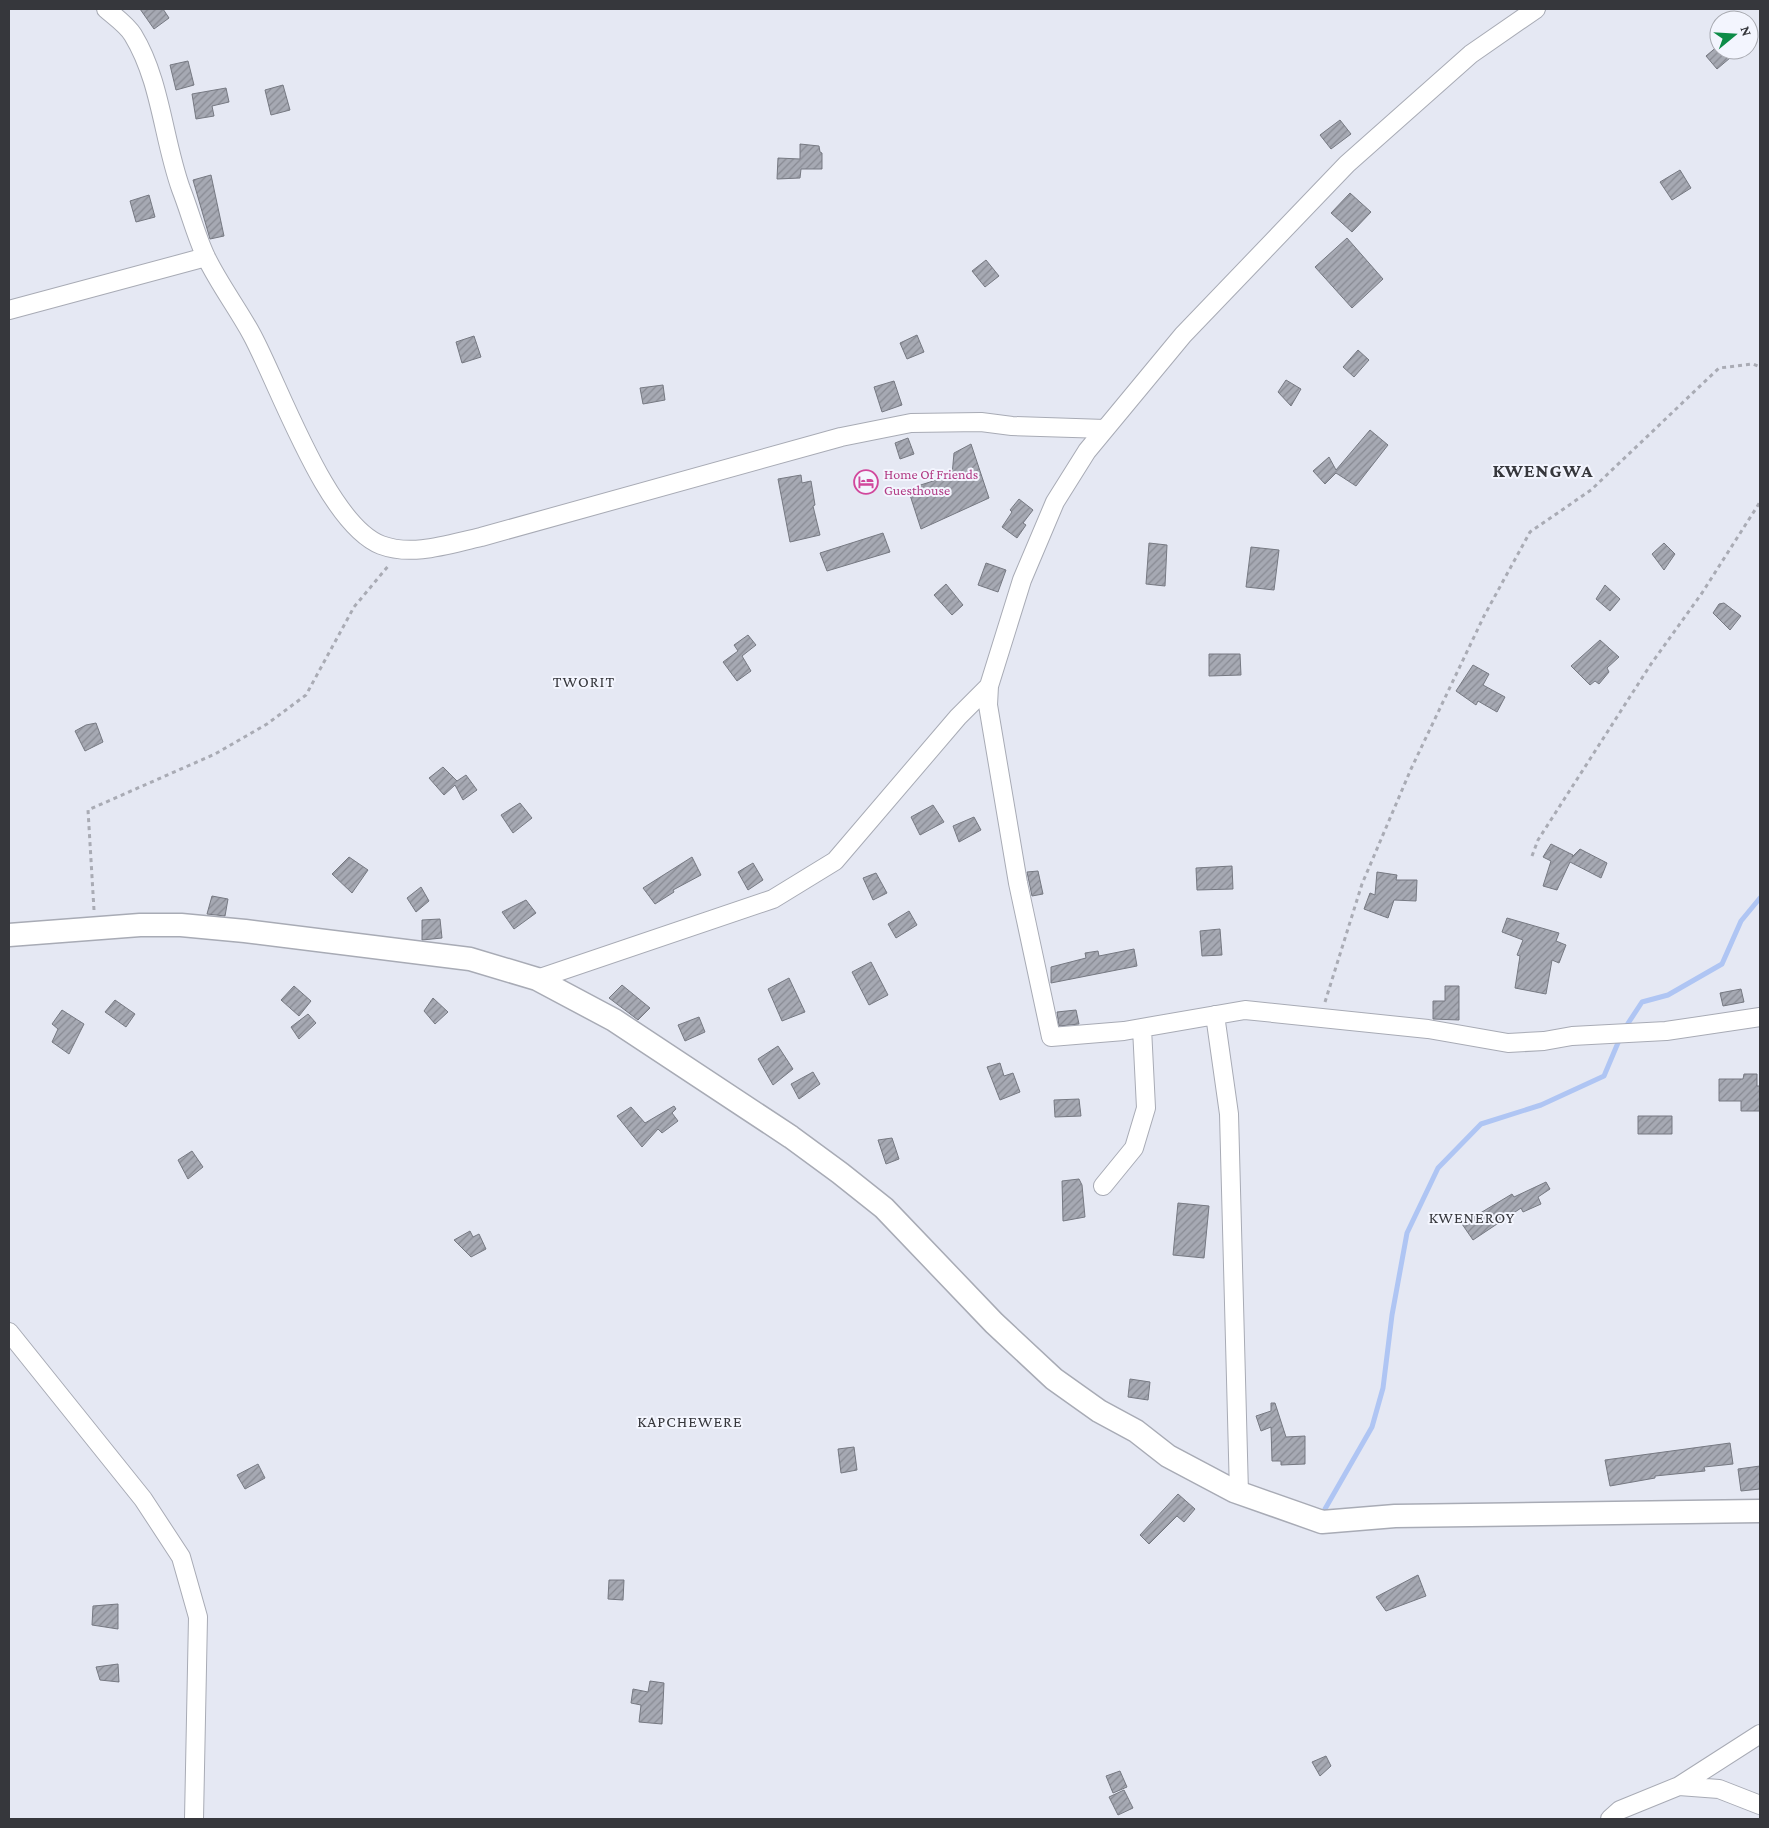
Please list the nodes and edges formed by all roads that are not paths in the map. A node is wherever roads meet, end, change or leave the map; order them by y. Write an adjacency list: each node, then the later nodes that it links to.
1 (106, 9): 3 (street)
2 (1536, 9): 5 (street)
3 (206, 257): 4 (street); 5 (street)
4 (9, 310)
5 (1105, 429): 6 (street)
6 (988, 686): 8 (street); 11 (street)
7 (9, 935): 8 (street)
8 (538, 979): 14 (street)
9 (1215, 1015): 10 (street); 11 (street); 14 (street)
10 (1760, 1017)
11 (1142, 1028): 12 (street)
12 (1103, 1186)
13 (9, 1332): 19 (street)
14 (1239, 1493): 15 (street)
15 (1760, 1511)
16 (1760, 1734): 17 (street)
17 (1679, 1786): 18 (street); 20 (street)
18 (1760, 1805)
19 (194, 1819)
20 (1610, 1819)

